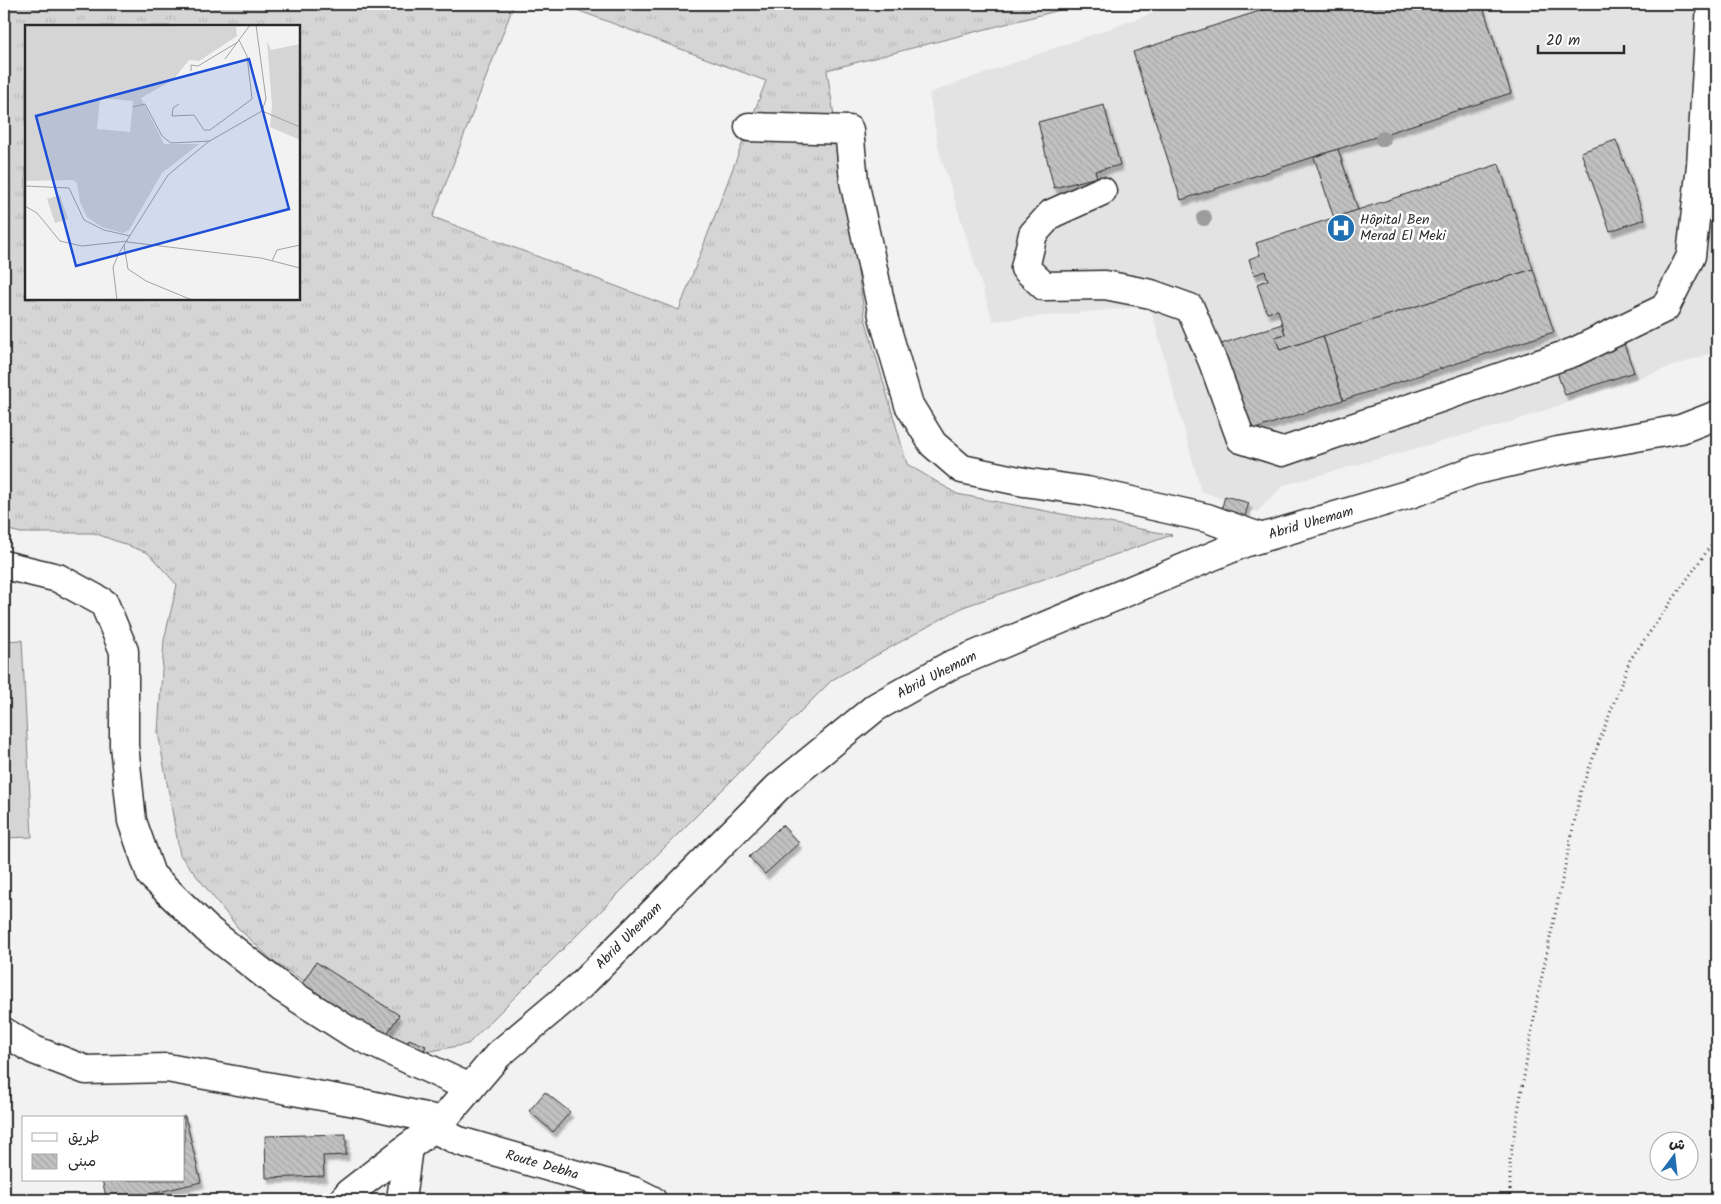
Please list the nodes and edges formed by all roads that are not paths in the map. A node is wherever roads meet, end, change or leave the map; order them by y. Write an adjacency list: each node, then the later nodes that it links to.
1 (1711, 4): 3 (street)
2 (749, 127): 5 (street)
3 (1102, 191)
4 (1717, 415): 5 (street, Abrid Uhemam)
5 (1262, 538): 8 (street, Abrid Uhemam)
6 (4, 565): 8 (street)
7 (4, 1032): 9 (street, Route Debha)
8 (470, 1088): 9 (street, Abrid Uhemam)
9 (437, 1125): 10 (street, Abrid Uhemam); 13 (street, Route Debha)
10 (408, 1147): 11 (street, Abrid Uhemam); 12 (street)
11 (343, 1200)
12 (401, 1200)
13 (652, 1200)

